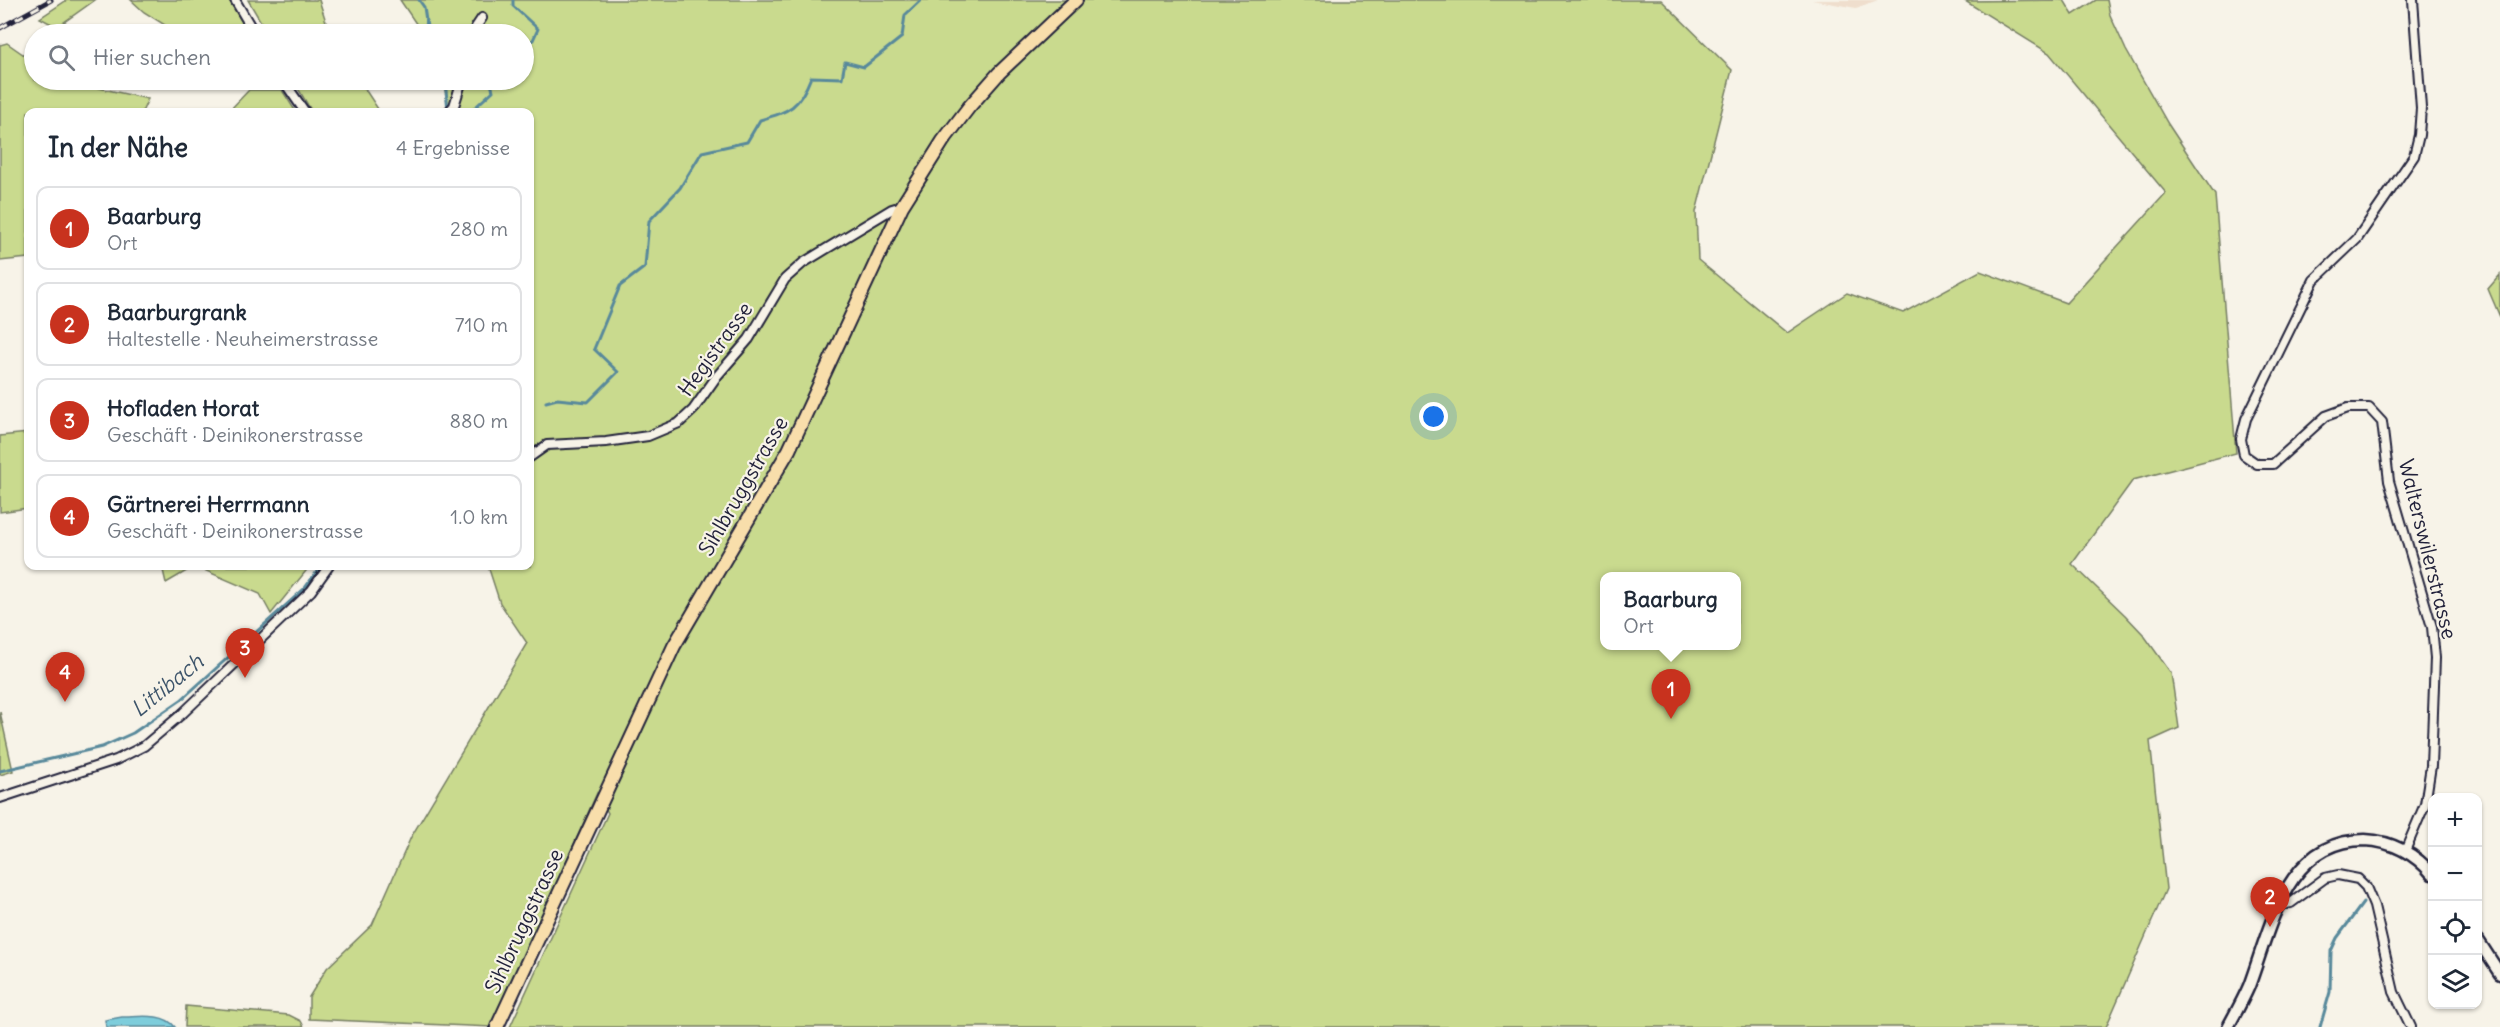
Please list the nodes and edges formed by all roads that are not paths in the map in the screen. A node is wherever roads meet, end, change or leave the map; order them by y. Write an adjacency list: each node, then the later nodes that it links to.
1 (235, 0): 5 (street)
2 (1076, 0): 11 (main road, Sihlbruggstrasse)
3 (2413, 0): 15 (street, Walterswilerstrasse)
4 (482, 18): 6 (street)
5 (249, 24)
6 (478, 24)
7 (290, 90): 9 (street)
8 (458, 90): 10 (street)
9 (302, 108)
10 (451, 108)
11 (902, 206): 12 (street, Hegistrasse); 20 (main road, Sihlbruggstrasse)
12 (534, 454)
13 (325, 570): 14 (street)
14 (0, 798)
15 (2405, 851): 16 (street); 17 (street)
16 (2428, 870)
17 (2278, 906): 21 (street); 22 (street)
18 (2482, 946): 19 (street)
19 (2500, 974)
20 (496, 1027)
21 (2228, 1027)
22 (2411, 1027)

